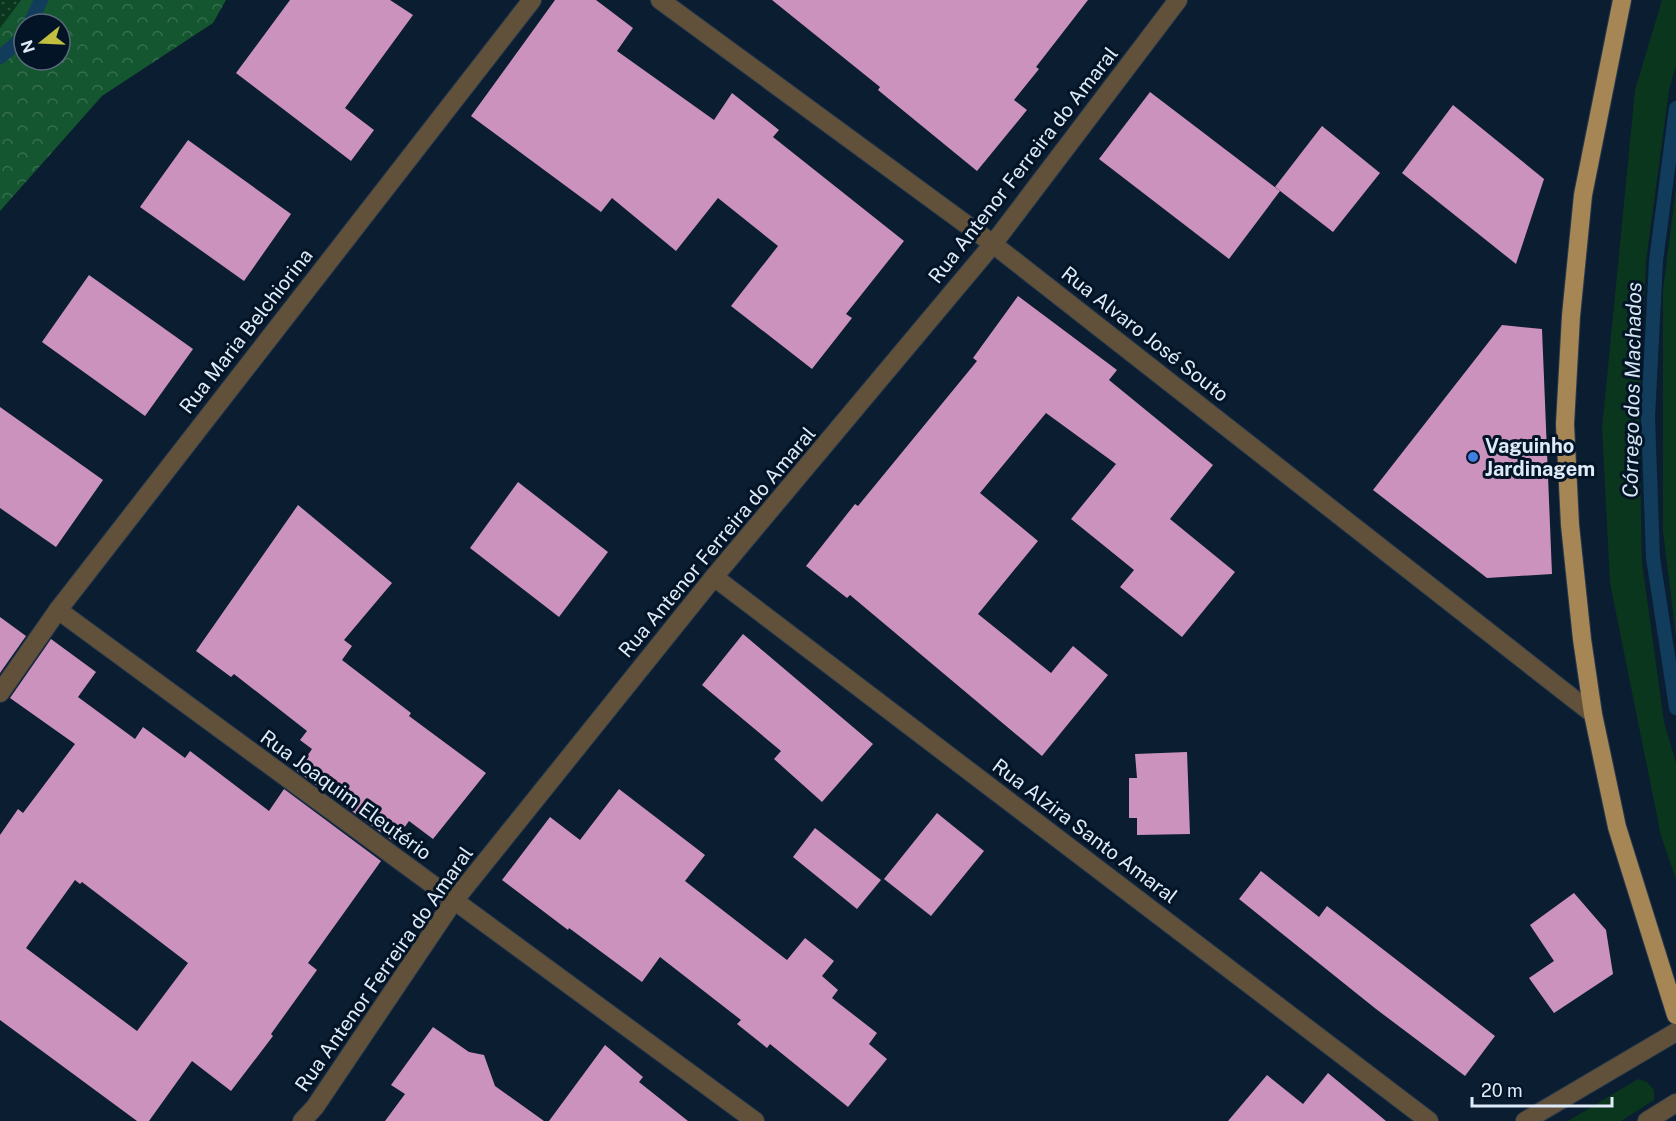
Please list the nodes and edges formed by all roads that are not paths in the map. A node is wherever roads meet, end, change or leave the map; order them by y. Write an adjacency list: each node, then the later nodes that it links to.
1 (532, 0): 7 (street, Rua Maria Belchiorina)
2 (660, 0): 5 (street, Rua Alvaro José Souto)
3 (1178, 0): 5 (street, Rua Antenor Ferreira do Amaral)
4 (1622, 0): 9 (main road)
5 (993, 244): 6 (street, Rua Antenor Ferreira do Amaral); 9 (street, Rua Alvaro José Souto)
6 (714, 577): 10 (street, Rua Antenor Ferreira do Amaral); 16 (street, Rua Alzira Santo Amaral)
7 (58, 610): 8 (street, Rua Maria Belchiorina); 10 (street, Rua Joaquim Eleutério)
8 (0, 693)
9 (1593, 714): 11 (main road)
10 (453, 902): 14 (street, Rua Antenor Ferreira do Amaral); 15 (street, Rua Joaquim Eleutério)
11 (1676, 1015)
12 (1676, 1032): 17 (street)
13 (1676, 1103): 18 (street)
14 (302, 1121)
15 (755, 1121)
16 (1429, 1121)
17 (1525, 1121)
18 (1647, 1121)

